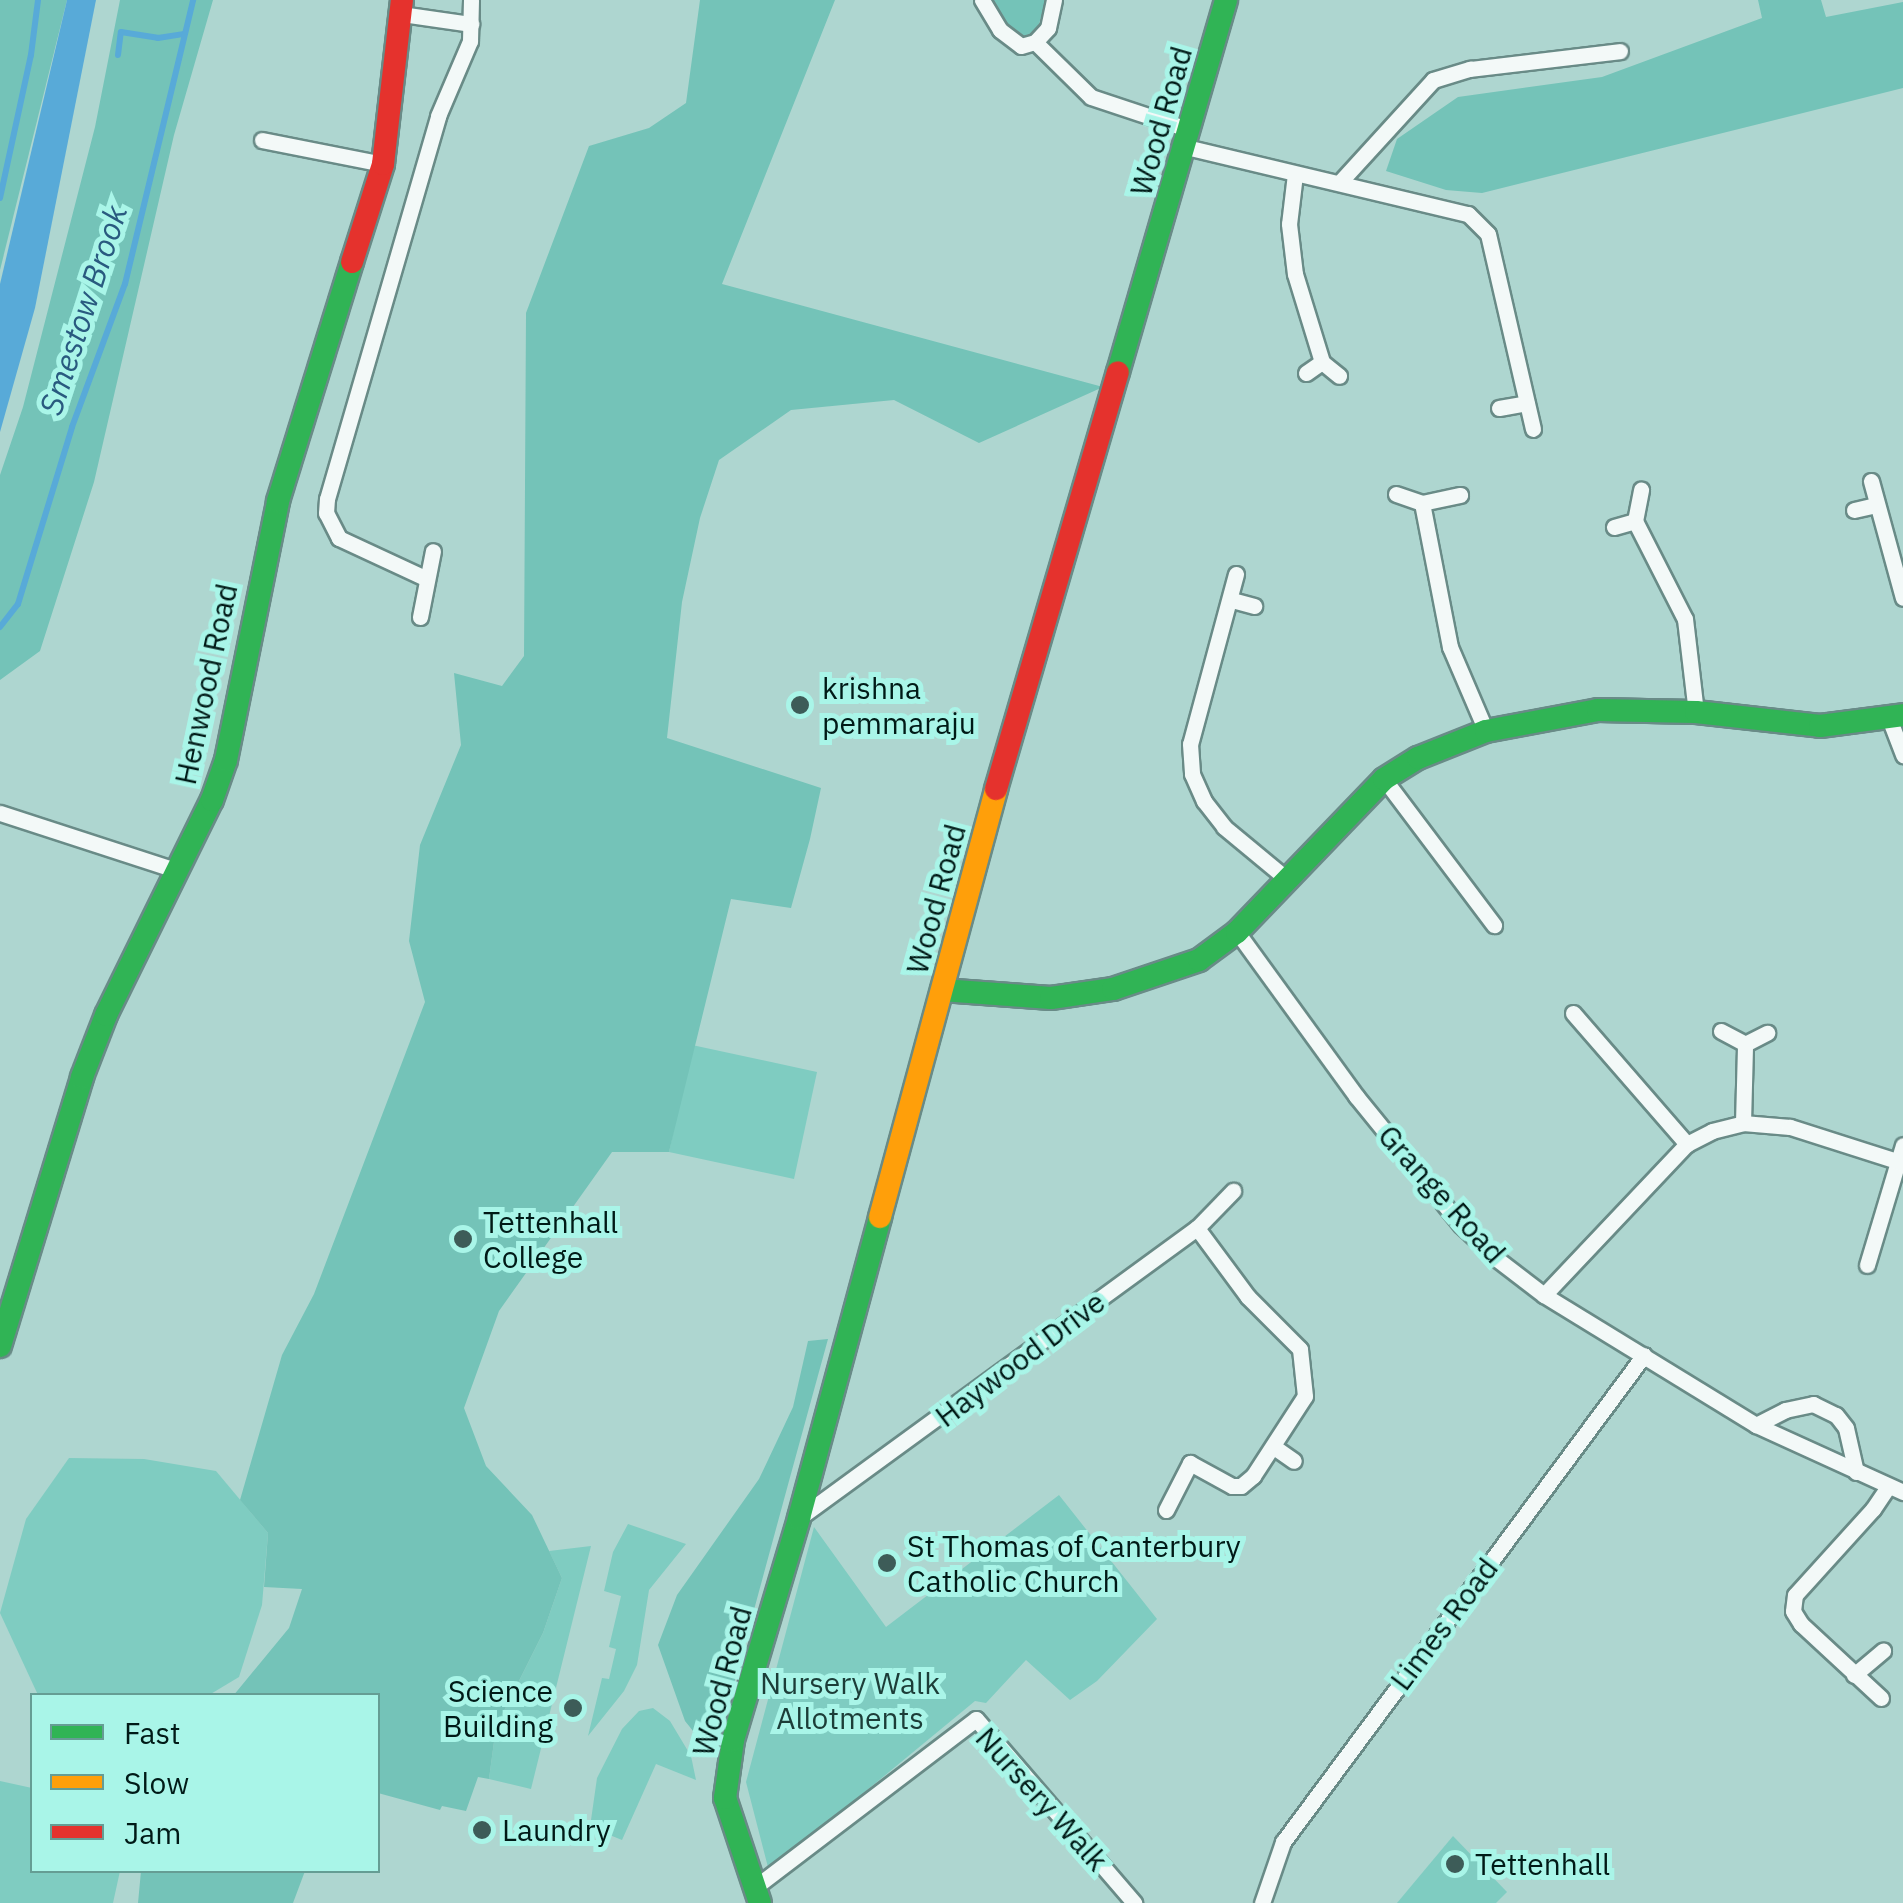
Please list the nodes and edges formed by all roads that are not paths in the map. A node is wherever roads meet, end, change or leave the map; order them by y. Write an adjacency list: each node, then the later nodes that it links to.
1 (471, 0): 6 (street)
2 (982, 0): 7 (street)
3 (1054, 0): 7 (street)
4 (1226, 0): 9 (street, Wood Road)
5 (401, 7): 6 (street, Henwood Road); 11 (street, Henwood Road)
6 (471, 24): 31 (street)
7 (1035, 42): 9 (street)
8 (1620, 51): 13 (street)
9 (1188, 138): 12 (street); 46 (street, Wood Road)
10 (262, 140): 11 (street)
11 (384, 164): 42 (street, Henwood Road)
12 (1295, 174): 13 (street); 14 (street)
13 (1340, 182): 17 (street)
14 (1322, 362): 15 (street); 16 (street)
15 (1306, 374)
16 (1339, 376)
17 (1527, 403): 18 (street); 19 (street)
18 (1499, 408)
19 (1533, 429)
20 (1871, 481): 25 (street)
21 (1641, 490): 27 (street)
22 (1396, 494): 24 (street)
23 (1460, 495): 24 (street)
24 (1422, 503): 38 (street)
25 (1876, 505): 26 (street); 32 (street)
26 (1854, 510)
27 (1635, 520): 28 (street); 36 (street)
28 (1614, 527)
29 (433, 552): 31 (street)
30 (1236, 574): 33 (street)
31 (426, 578): 35 (street)
32 (1903, 598)
33 (1232, 600): 34 (street); 43 (street)
34 (1254, 606)
35 (420, 617)
36 (1696, 712): 37 (street); 38 (street)
37 (1896, 717): 39 (street)
38 (1486, 731): 40 (street)
39 (1903, 755)
40 (1384, 779): 43 (street); 44 (street)
41 (0, 813): 42 (street)
42 (179, 871): 58 (street, Henwood Road)
43 (1288, 880): 45 (street)
44 (1494, 925)
45 (1237, 932): 46 (street); 57 (street, Grange Road)
46 (942, 990): 66 (street, Wood Road)
47 (1573, 1013): 52 (street)
48 (1722, 1031): 50 (street)
49 (1767, 1033): 50 (street)
50 (1745, 1044): 51 (street)
51 (1743, 1123): 52 (street); 53 (street)
52 (1686, 1144): 57 (street)
53 (1901, 1156): 56 (street)
54 (1233, 1190): 55 (street, Haywood Drive)
55 (1197, 1228): 61 (street); 66 (street, Haywood Drive)
56 (1867, 1265)
57 (1544, 1295): 59 (street, Grange Road)
58 (0, 1346)
59 (1644, 1355): 60 (street, Grange Road); 72 (street, Limes Road)
60 (1756, 1425): 63 (street, Grange Road); 63 (street)
61 (1274, 1447): 62 (street); 65 (street)
62 (1294, 1461)
63 (1856, 1472): 64 (street, Grange Road)
64 (1896, 1489): 68 (street)
65 (1166, 1510)
66 (799, 1518): 70 (street, Wood Road)
67 (1882, 1651): 68 (street)
68 (1854, 1675): 69 (street)
69 (1881, 1698)
70 (757, 1896): 71 (street, Nursery Walk)
71 (1134, 1903)
72 (1262, 1903)

